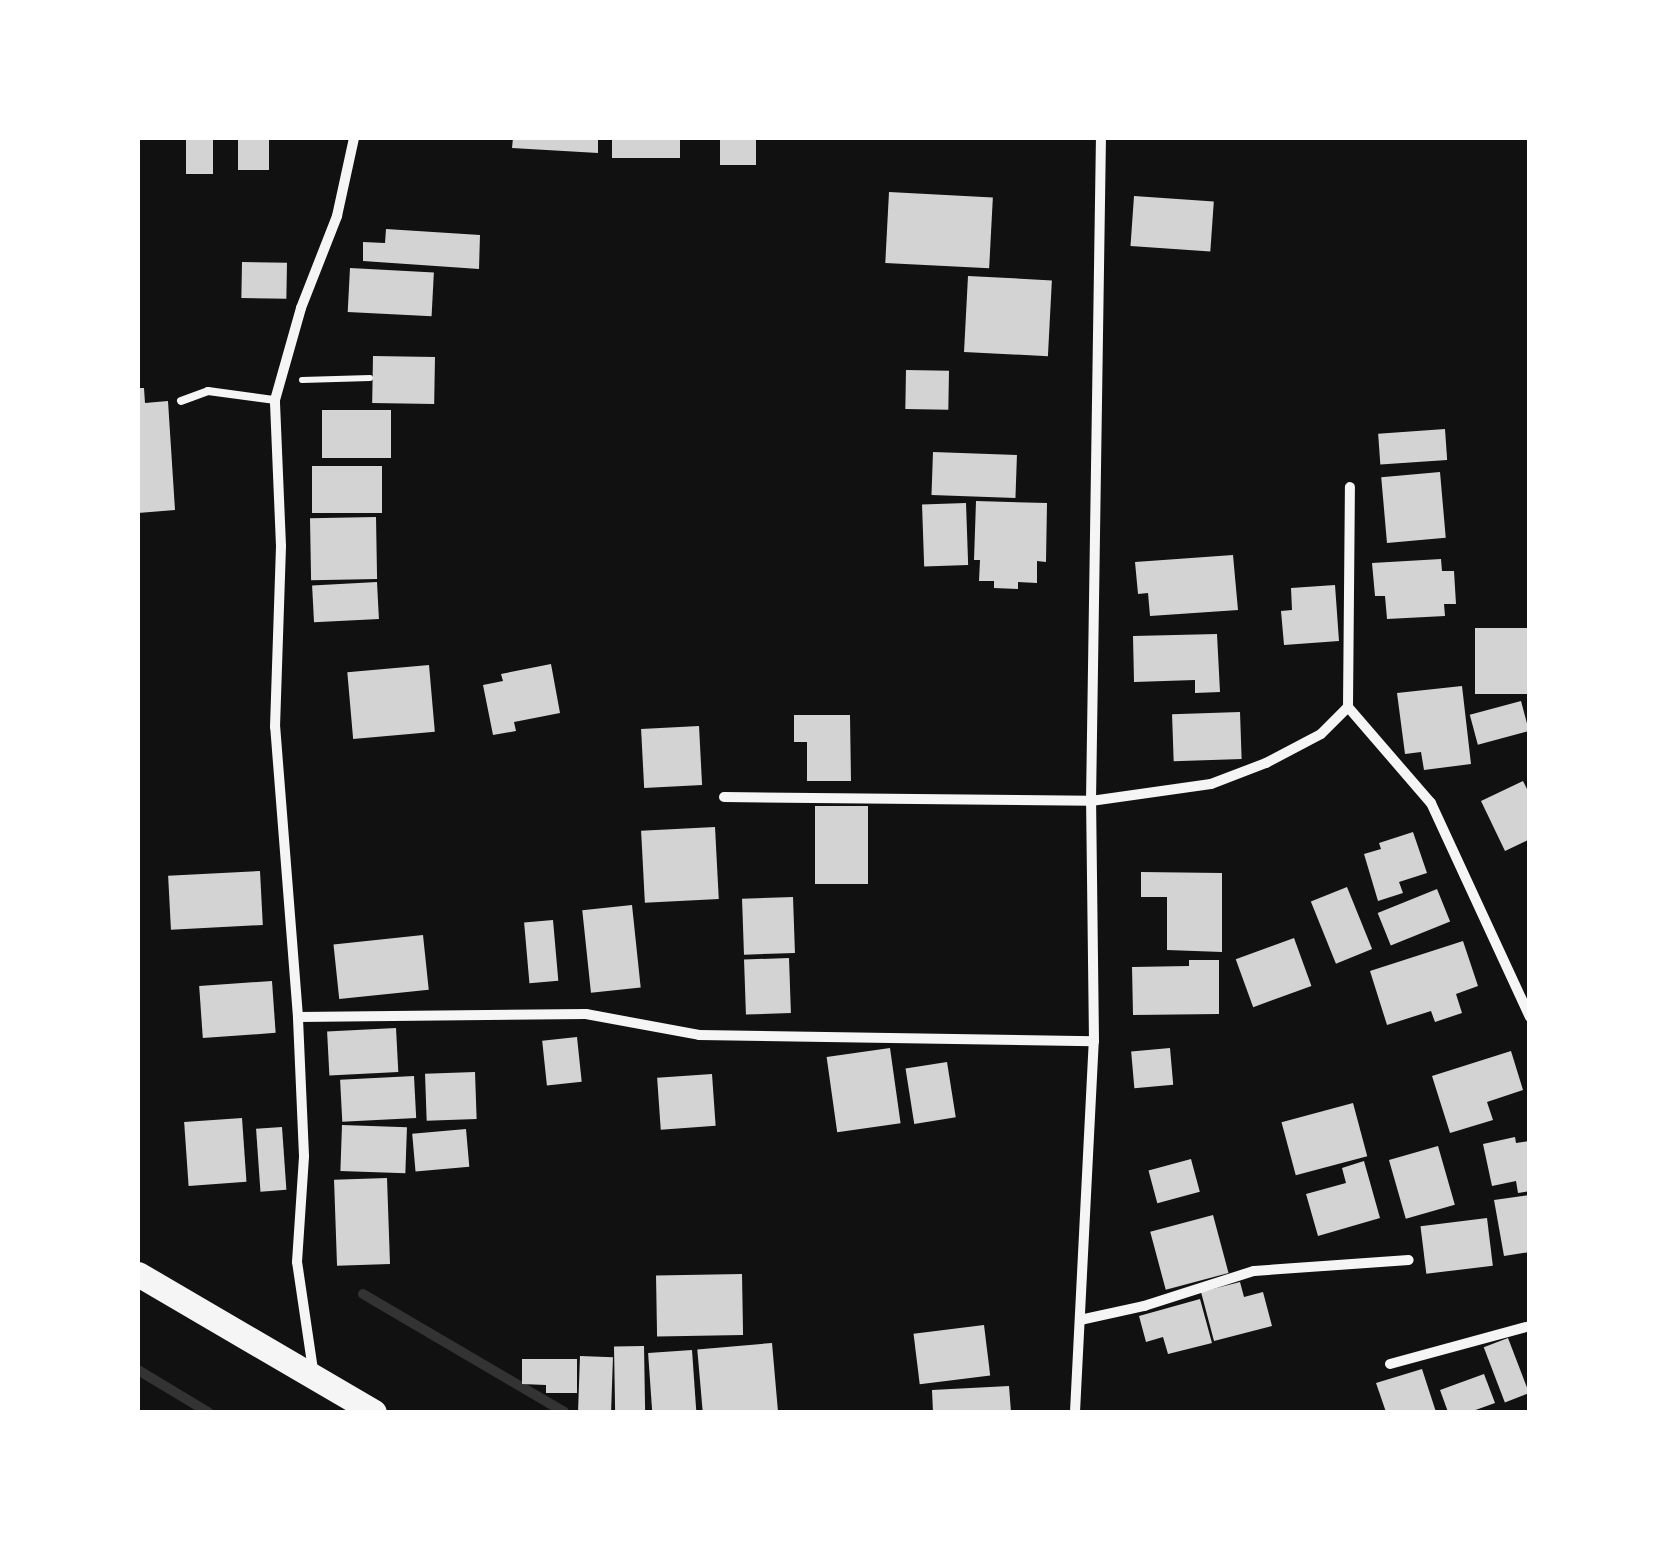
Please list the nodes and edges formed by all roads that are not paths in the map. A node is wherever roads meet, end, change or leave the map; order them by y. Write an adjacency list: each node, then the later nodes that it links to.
1 (354, 138): 3 (street)
2 (1101, 138): 8 (street)
3 (275, 400): 4 (lane); 10 (street)
4 (182, 401)
5 (1350, 487): 6 (street)
6 (1348, 707): 8 (street); 9 (street)
7 (724, 797): 8 (street)
8 (1090, 800): 11 (street)
9 (1530, 1016)
10 (298, 1017): 11 (street); 17 (street)
11 (1094, 1041): 14 (street)
12 (1409, 1260): 14 (street)
13 (138, 1274): 17 (main road)
14 (1080, 1320): 19 (street)
15 (1530, 1326): 16 (street)
16 (1390, 1364)
17 (314, 1376): 18 (main road)
18 (368, 1411)
19 (1074, 1412)

